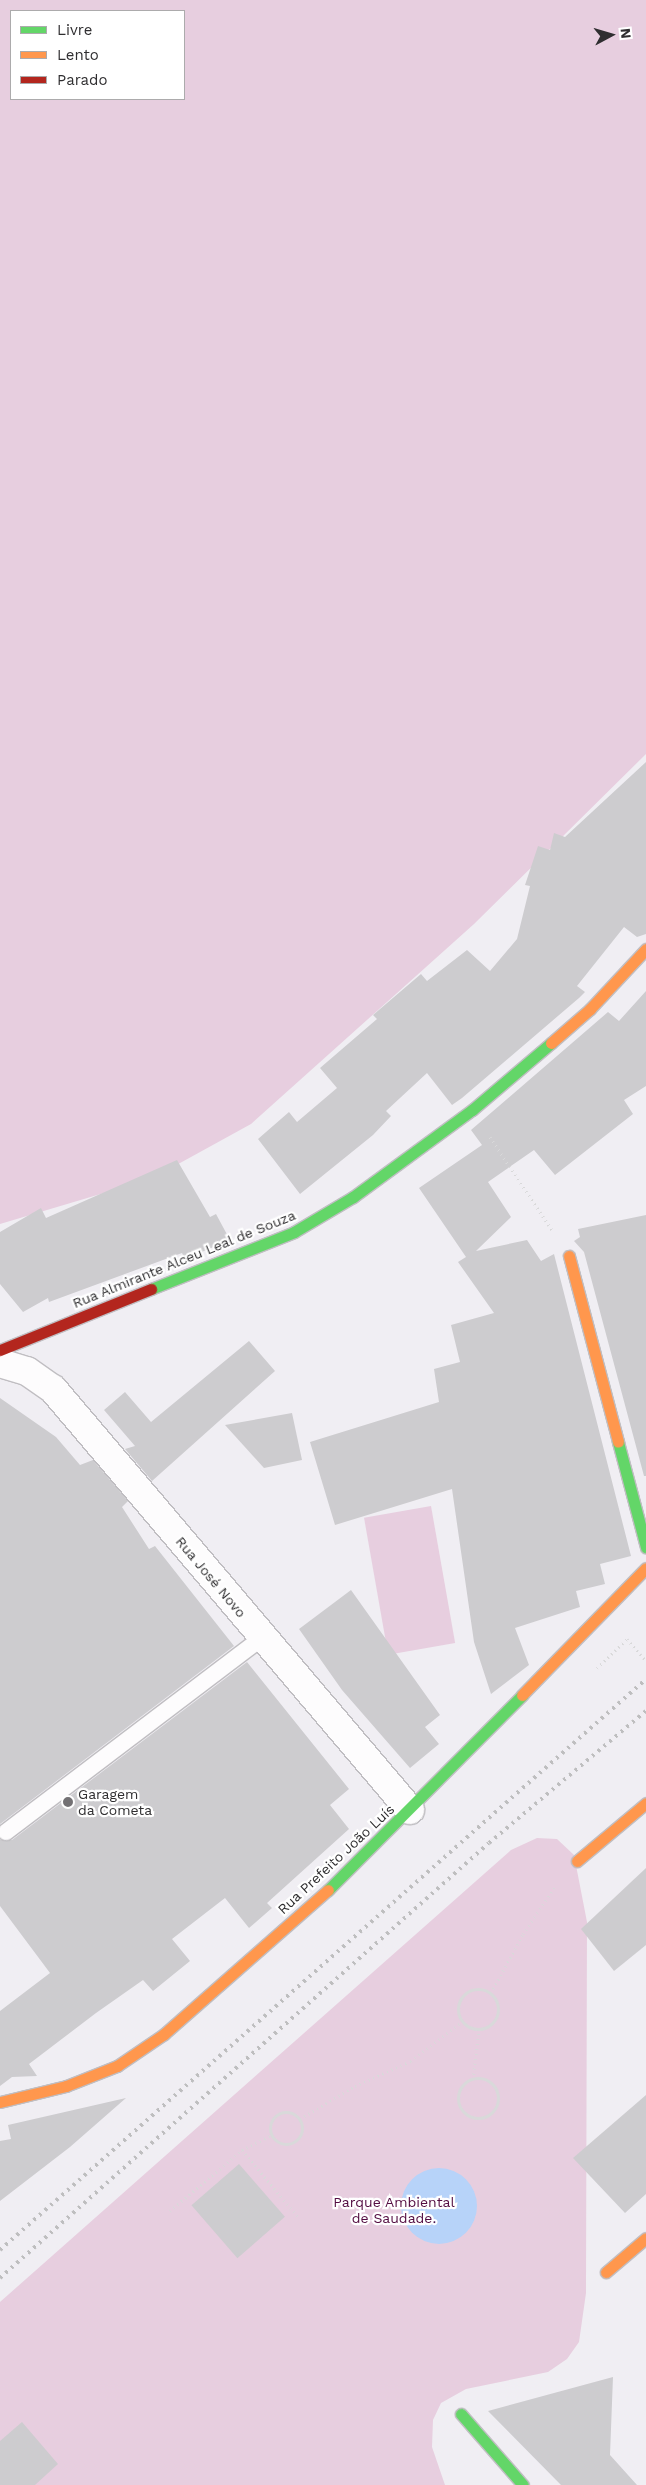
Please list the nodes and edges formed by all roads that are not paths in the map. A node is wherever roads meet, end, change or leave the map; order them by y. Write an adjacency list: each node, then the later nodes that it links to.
1 (646, 949): 3 (street, Rua Almirante Alceu Leal de Souza)
2 (569, 1256): 5 (street)
3 (0, 1350)
4 (0, 1363): 7 (street, Rua José Novo)
5 (646, 1547)
6 (646, 1568): 9 (street, Rua Prefeito João Luís)
7 (262, 1638): 9 (street, Rua José Novo); 10 (lane)
8 (646, 1802): 11 (street)
9 (410, 1810): 12 (street, Rua Prefeito João Luís)
10 (6, 1832)
11 (576, 1861)
12 (0, 2102)
13 (646, 2238): 14 (street)
14 (606, 2272)
15 (461, 2414): 16 (street)
16 (523, 2485)

